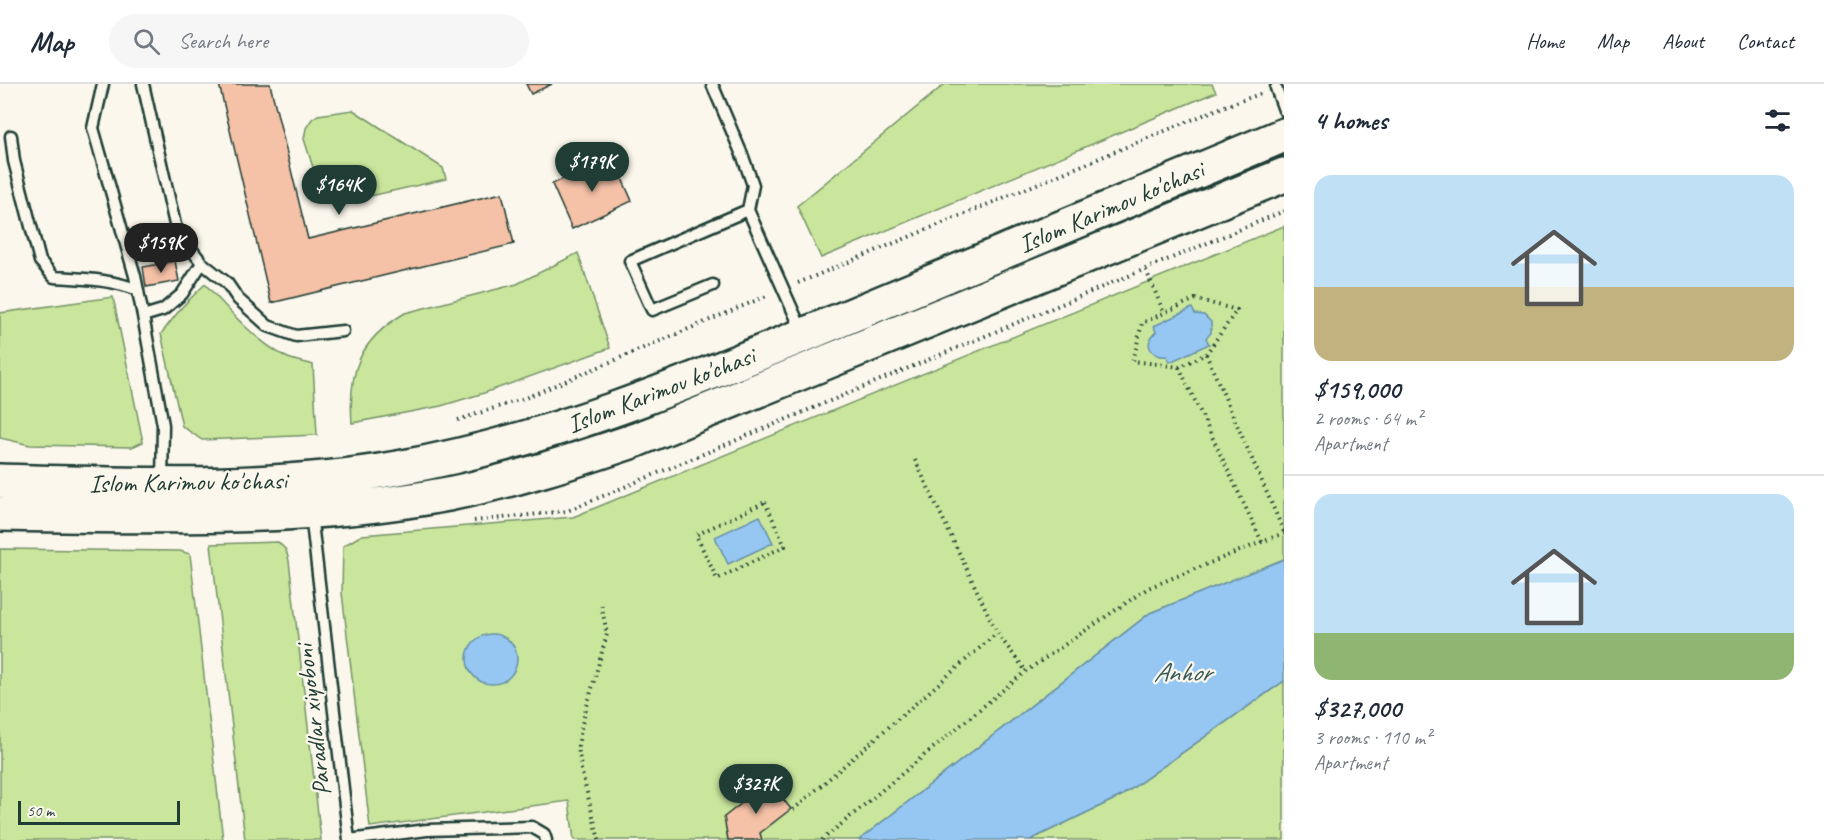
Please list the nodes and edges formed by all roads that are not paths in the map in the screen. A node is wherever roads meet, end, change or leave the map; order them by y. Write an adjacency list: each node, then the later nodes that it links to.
1 (103, 84): 12 (lane)
2 (142, 84): 10 (lane)
3 (712, 84): 9 (lane)
4 (1276, 88): 5 (lane)
5 (1284, 110)
6 (1284, 135): 15 (main road, Islom Karimov ko'chasi)
7 (11, 136): 12 (lane)
8 (1284, 176): 15 (main road, Islom Karimov ko'chasi)
9 (748, 210): 11 (lane); 15 (lane)
10 (202, 263): 13 (lane); 14 (lane)
11 (713, 285)
12 (138, 290): 13 (lane)
13 (142, 316): 17 (lane)
14 (343, 331)
15 (810, 350): 18 (main road, Islom Karimov ko'chasi)
16 (0, 481): 17 (main road, Islom Karimov ko'chasi)
17 (162, 485): 18 (main road, Islom Karimov ko'chasi)
18 (309, 496): 19 (main road, Islom Karimov ko'chasi); 21 (lane, Paradlar xiyoboni)
19 (0, 514)
20 (481, 835): 21 (lane); 22 (lane)
21 (349, 840)
22 (546, 840)

